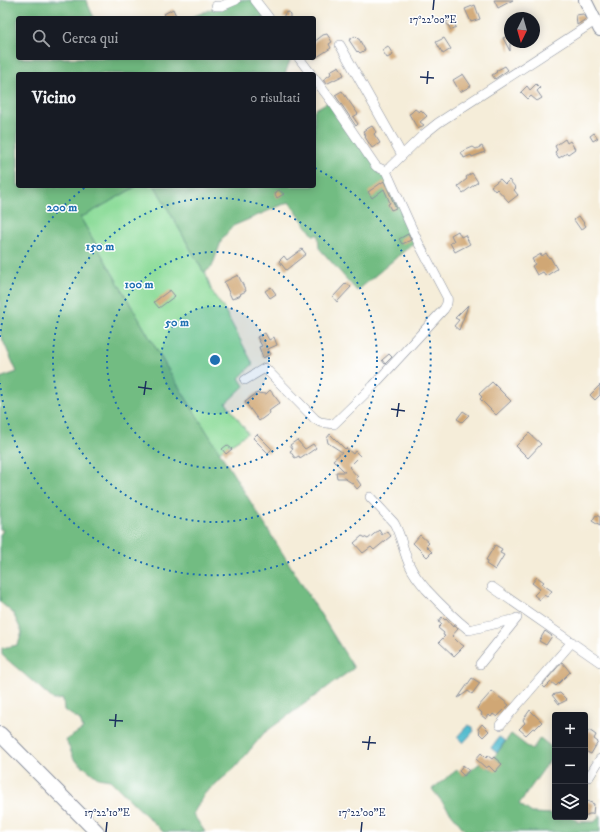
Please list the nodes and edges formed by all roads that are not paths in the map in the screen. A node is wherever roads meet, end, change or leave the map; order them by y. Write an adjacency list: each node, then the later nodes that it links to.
1 (236, 0): 4 (street)
2 (255, 0): 5 (street)
3 (585, 0): 6 (street)
4 (216, 6)
5 (267, 16)
6 (598, 25): 11 (street)
7 (340, 45): 11 (street)
8 (300, 60): 9 (street)
9 (310, 72)
10 (316, 81): 12 (street)
11 (402, 155): 12 (street)
12 (386, 170): 13 (street)
13 (245, 380)
14 (370, 497): 17 (street)
15 (492, 587): 16 (street)
16 (524, 609): 17 (street); 18 (street)
17 (516, 619): 20 (street)
18 (572, 642): 19 (street); 21 (street)
19 (600, 662)
20 (480, 664)
21 (500, 725)
22 (0, 734): 25 (main road)
23 (600, 759): 24 (street)
24 (589, 777)
25 (97, 832)

